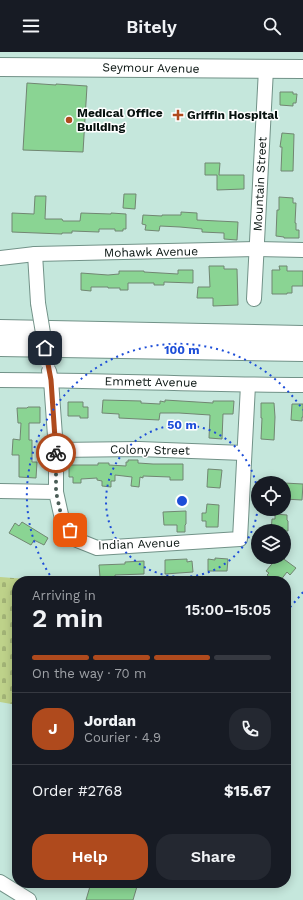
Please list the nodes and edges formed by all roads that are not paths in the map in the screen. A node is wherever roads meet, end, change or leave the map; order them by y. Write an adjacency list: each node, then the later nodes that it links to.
1 (0, 67): 2 (main road, Seymour Avenue)
2 (266, 69): 3 (main road, Seymour Avenue); 4 (street, Mountain Street)
3 (303, 69)
4 (257, 250): 5 (street, Mohawk Avenue); 6 (street, Mohawk Avenue); 8 (street, Mountain Street)
5 (303, 250)
6 (35, 254): 7 (street, Mohawk Avenue); 15 (street, Indian Avenue, bridge)
7 (0, 258)
8 (254, 300)
9 (0, 321): 10 (highway)
10 (85, 331): 11 (highway); 12 (highway)
11 (303, 336)
12 (0, 342): 13 (highway)
13 (303, 351)
14 (0, 380): 15 (street, Emmett Avenue)
15 (51, 380): 17 (street, Emmett Avenue); 18 (street, Indian Avenue)
16 (303, 384): 17 (street, Emmett Avenue)
17 (248, 385): 19 (street)
18 (56, 450): 19 (street, Colony Street); 21 (street, Indian Avenue)
19 (244, 453): 21 (street, Indian Avenue)
20 (0, 492): 21 (street)
21 (56, 492)
22 (0, 882): 23 (street)
23 (29, 900)

